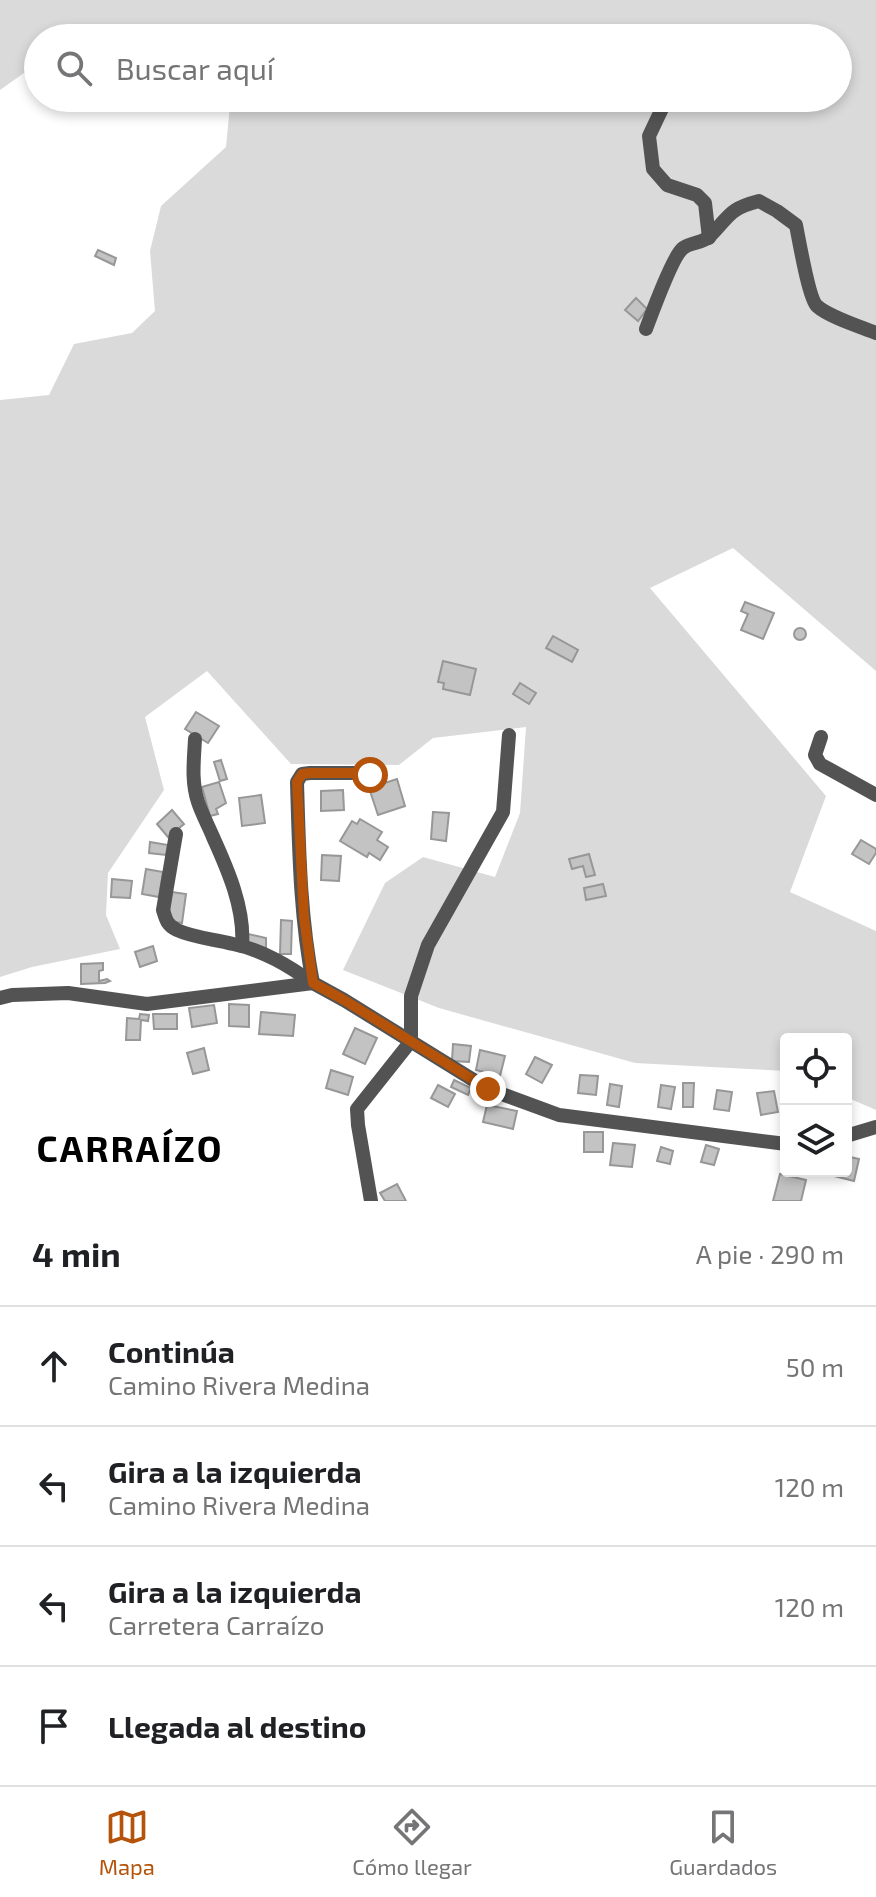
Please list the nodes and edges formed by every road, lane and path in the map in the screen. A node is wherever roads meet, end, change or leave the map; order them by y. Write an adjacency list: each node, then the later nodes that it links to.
1 (660, 112): 2 (street)
2 (709, 238): 3 (street); 4 (street)
3 (646, 329)
4 (876, 333)
5 (509, 735): 14 (street)
6 (821, 737): 9 (street)
7 (195, 739): 11 (street)
8 (376, 780): 12 (street)
9 (876, 795)
10 (176, 834): 11 (street)
11 (242, 946): 12 (street)
12 (313, 983): 13 (street); 14 (street)
13 (0, 998)
14 (411, 1041): 17 (street); 18 (street)
15 (876, 1127): 16 (street)
16 (852, 1134)
17 (780, 1143)
18 (371, 1201)

